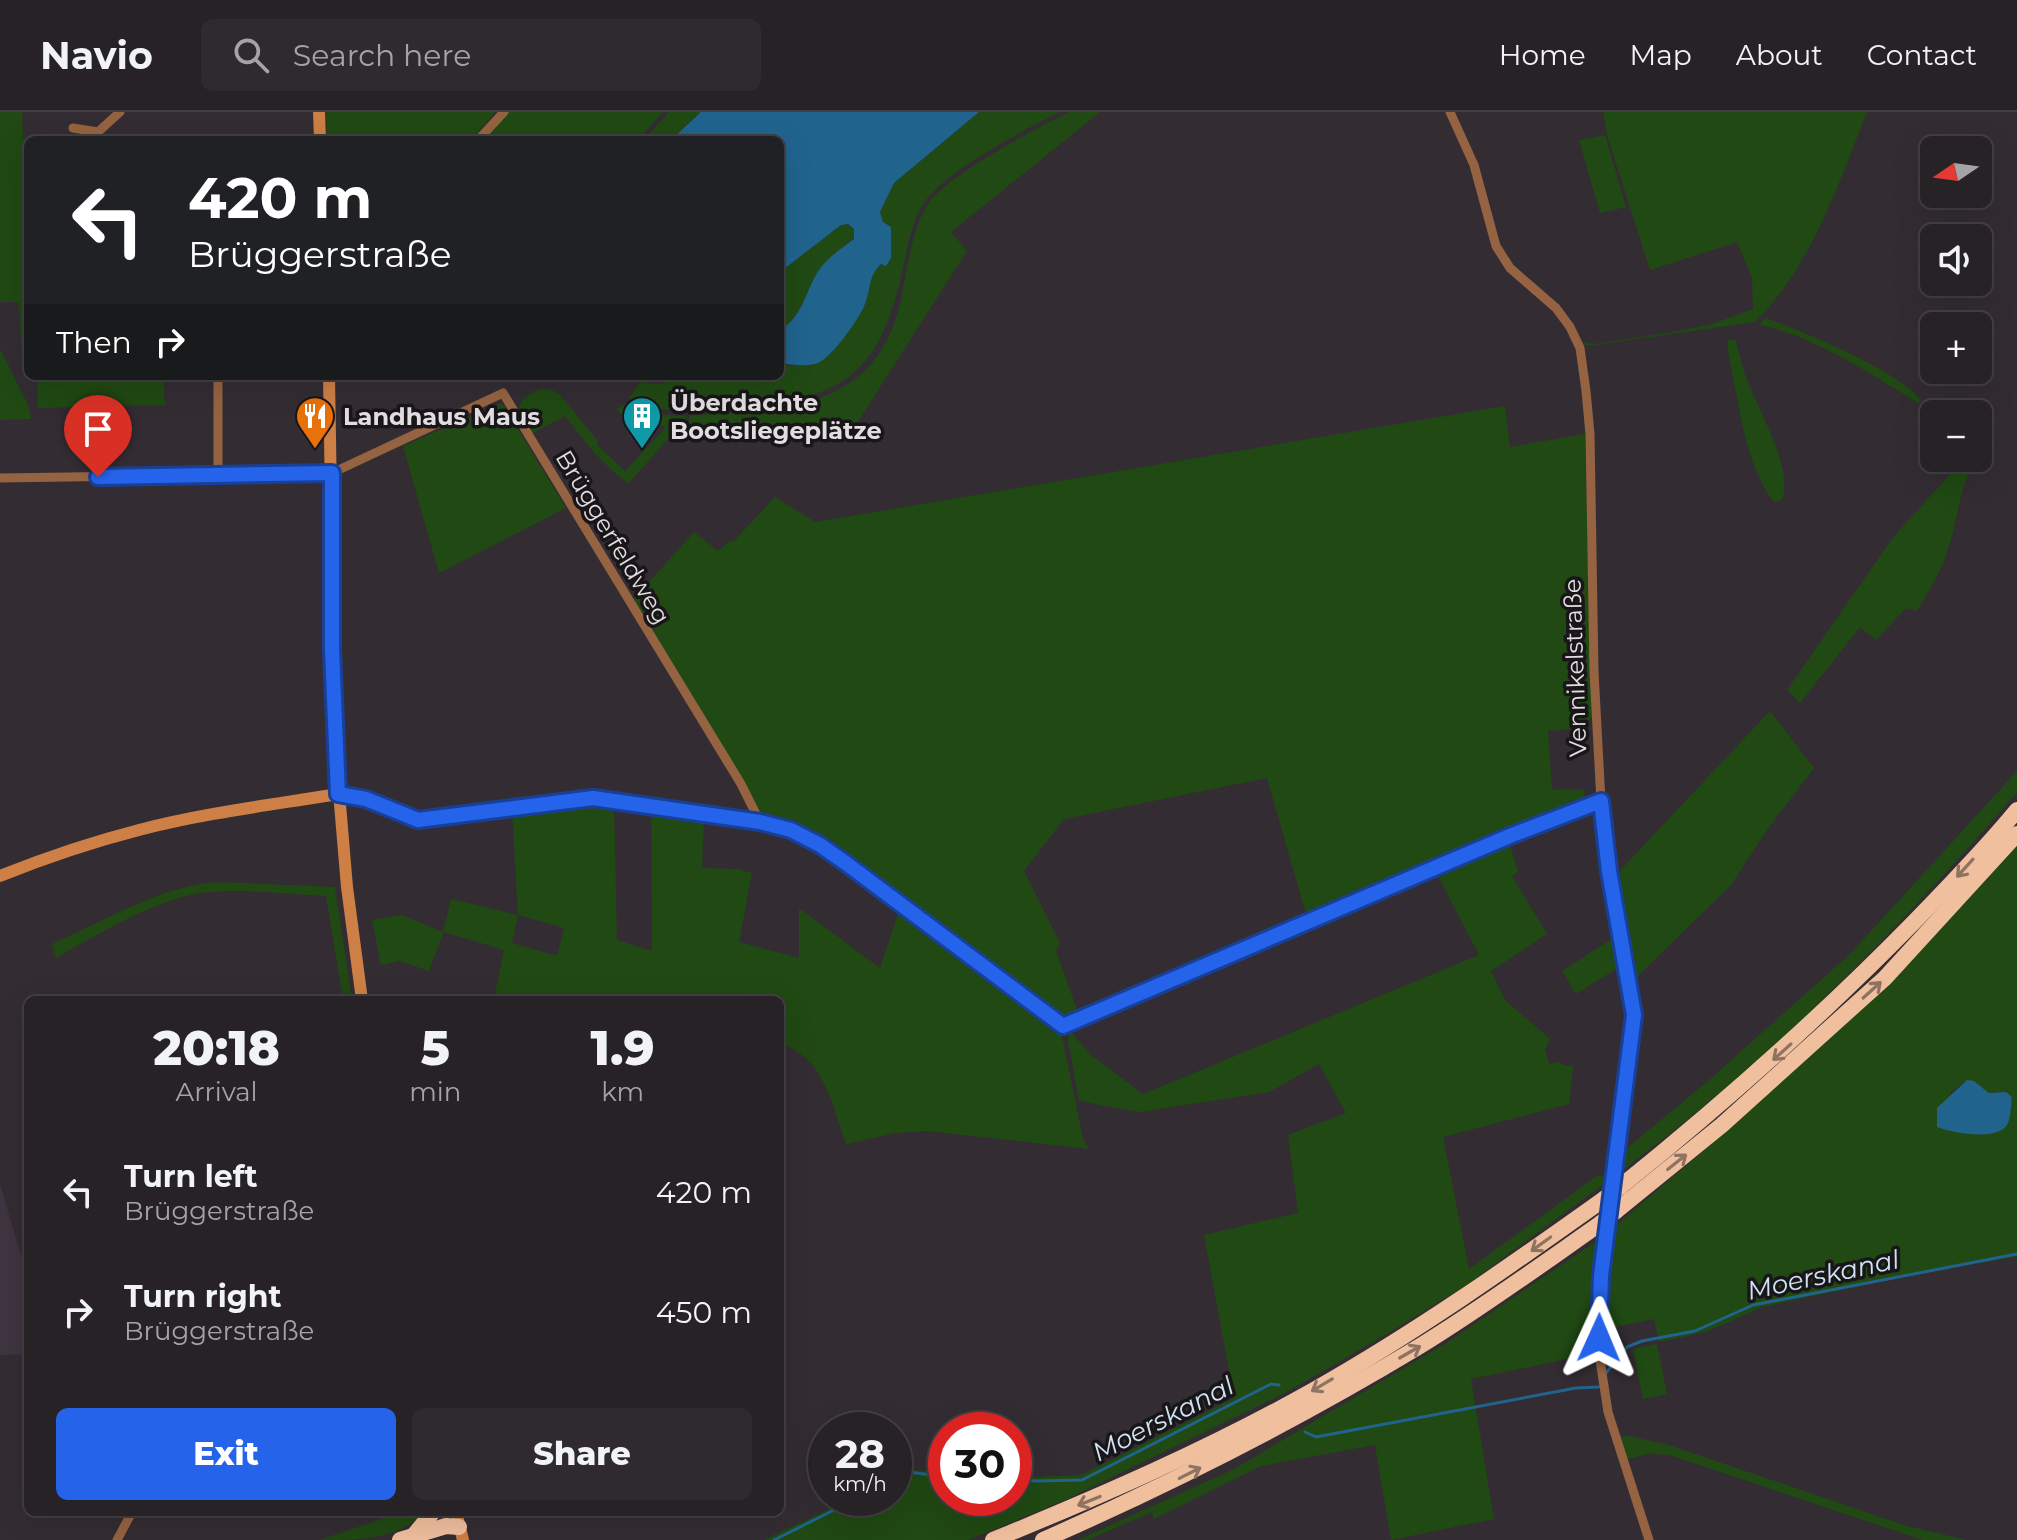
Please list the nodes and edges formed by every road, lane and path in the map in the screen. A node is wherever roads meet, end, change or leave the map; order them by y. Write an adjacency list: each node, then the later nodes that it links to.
1 (120, 112): 5 (street)
2 (319, 112): 6 (main road)
3 (504, 112): 7 (street)
4 (1450, 112): 14 (street, Vennikelstraße)
5 (73, 128)
6 (320, 136)
7 (482, 136)
8 (218, 380): 11 (street)
9 (329, 380): 10 (main road)
10 (332, 473): 11 (street); 13 (main road); 16 (street, Brüggerfeldweg)
11 (218, 476): 12 (street)
12 (0, 478)
13 (338, 794): 16 (street); 18 (main road); 19 (main road)
14 (1601, 801): 16 (street); 29 (street, Vennikelstraße)
15 (2017, 810): 20 (highway, one-way to 20, bridge)
16 (760, 822)
17 (2017, 834): 20 (highway, one-way to 17)
18 (0, 876)
19 (362, 996)
20 (1610, 1205): 27 (highway, one-way to 27); 28 (highway, one-way to 20, bridge)
21 (130, 1516): 25 (street)
22 (429, 1516): 24 (highway)
23 (459, 1526): 24 (highway); 26 (highway)
24 (407, 1538)
25 (117, 1540)
26 (437, 1540)
27 (993, 1540)
28 (1043, 1540)
29 (1649, 1540)

